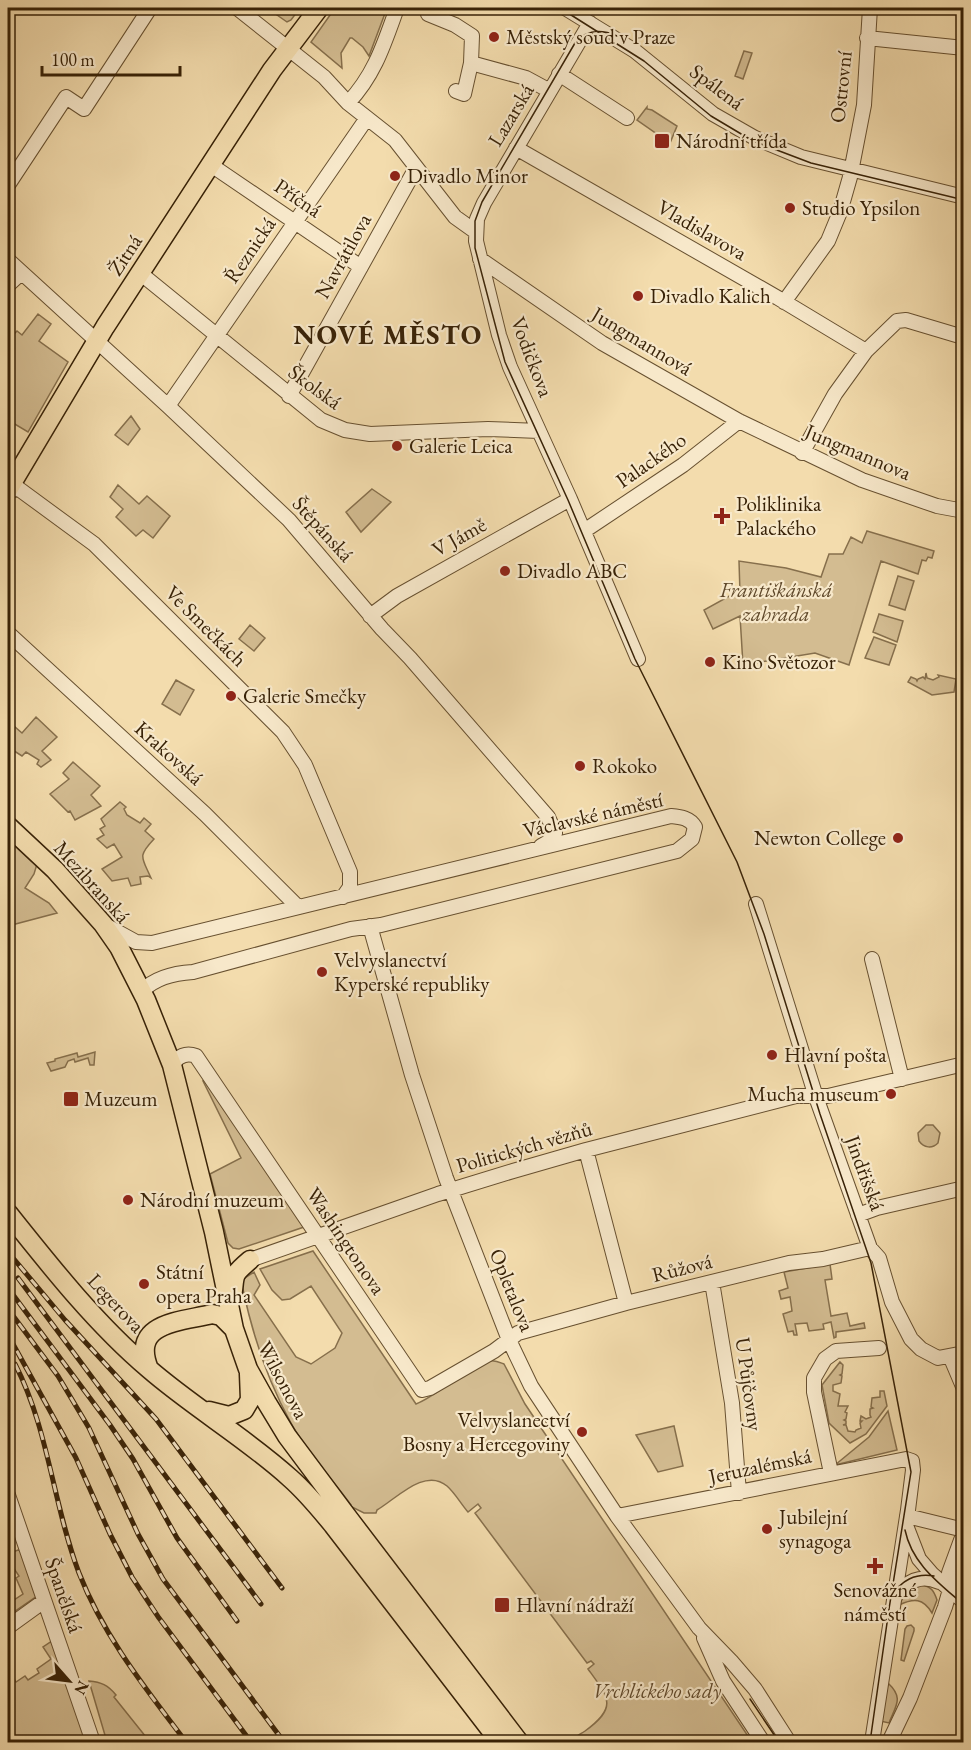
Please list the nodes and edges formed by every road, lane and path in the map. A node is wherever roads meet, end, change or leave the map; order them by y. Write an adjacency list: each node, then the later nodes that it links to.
1 (150, 8): 23 (street)
2 (237, 8): 11 (street)
3 (319, 8): 11 (main road, Žitná)
4 (397, 8): 16 (street)
5 (565, 8): 8 (street, Spálená)
6 (870, 8): 9 (street, Ostrovní)
7 (428, 14): 12 (street)
8 (590, 23): 13 (street, Lazarská); 22 (street, Spálená)
9 (867, 38): 10 (street); 22 (street, Ostrovní)
10 (963, 48)
11 (287, 49): 16 (street); 20 (main road, Žitná)
12 (471, 63): 14 (street); 15 (street)
13 (559, 74): 15 (street, Lazarská); 18 (street)
14 (456, 91)
15 (550, 91): 19 (street, Lazarská)
16 (348, 103): 17 (street)
17 (367, 118): 21 (street); 25 (street, Řeznická)
18 (627, 118)
19 (516, 148): 26 (street, Lazarská); 33 (street, Vladislavova)
20 (211, 165): 25 (street, Příčná); 31 (main road, Žitná)
21 (416, 168): 26 (street); 29 (street, Navrátilova)
22 (851, 171): 24 (street, Spálená); 33 (street, Ostrovní)
23 (8, 184)
24 (963, 197)
25 (295, 222): 29 (street, Příčná); 34 (street, Řeznická)
26 (476, 232): 27 (street, Vodičkova)
27 (480, 259): 40 (street, Jungmannová); 41 (street, Vodičkova)
28 (8, 260): 30 (street, Štěpánská)
29 (360, 267): 38 (street, Navrátilova)
30 (21, 273): 32 (street); 36 (street, Štěpánská)
31 (140, 273): 34 (street, Školská); 36 (main road, Žitná)
32 (8, 285)
33 (784, 302): 37 (street, Vladislavova)
34 (217, 336): 38 (street, Školská); 39 (street, Řeznická)
35 (963, 337): 37 (street)
36 (97, 340): 39 (street, Štěpánská); 43 (main road, Žitná)
37 (866, 351): 42 (street)
38 (289, 396): 41 (street, Školská)
39 (168, 406): 47 (street, Štěpánská)
40 (739, 422): 42 (street, Jungmannova); 46 (street, Palackého)
41 (539, 431): 44 (street, Vodičkova)
42 (802, 453): 45 (street, Jungmannova)
43 (8, 490): 52 (street, Ve Smečkách)
44 (570, 499): 46 (street, Vodičkova); 47 (street, V Jámě)
45 (963, 511)
46 (584, 531): 49 (street, Vodičkova)
47 (370, 616): 51 (street, Štěpánská)
48 (8, 633): 54 (street, Krakovská)
49 (638, 659)
50 (8, 826): 55 (main road, Mezibranská)
51 (531, 850): 52 (street, Václavské náměstí); 56 (street, Václavské náměstí)
52 (343, 897): 54 (street, Václavské náměstí)
53 (756, 904): 62 (street, Jindřišská)
54 (298, 907): 55 (street, Václavské náměstí)
55 (103, 924): 58 (main road, Mezibranská)
56 (370, 926): 58 (street, Václavské náměstí); 65 (street, Opletalova)
57 (872, 959): 61 (street)
58 (138, 983): 60 (main road, Wilsonova)
59 (963, 1064): 61 (street, Politických vězňů)
60 (172, 1065): 68 (main road, Wilsonova); 69 (street, Washingtonova)
61 (902, 1079): 62 (street, Politických vězňů)
62 (816, 1097): 63 (street, Politických vězňů); 67 (street, Jindřišská)
63 (586, 1150): 65 (street, Politických vězňů); 73 (street)
64 (963, 1188): 67 (street)
65 (450, 1190): 69 (street, Politických vězňů); 75 (street, Opletalova)
66 (8, 1213): 78 (main road, Legerova)
67 (858, 1215): 70 (street, Jindřišská)
68 (214, 1232): 71 (main road); 74 (main road, Wilsonova)
69 (318, 1237): 71 (street, Politických vězňů); 75 (street, Washingtonova)
70 (870, 1248): 72 (street, Růžová); 77 (street, Jindřišská)
71 (250, 1260): 74 (main road)
72 (712, 1282): 73 (street, Růžová); 83 (street, U Půjčovny)
73 (627, 1303): 75 (street, Růžová)
74 (232, 1323): 78 (main road); 79 (main road, Wilsonova)
75 (508, 1340): 85 (street, Opletalova)
76 (879, 1348): 82 (street)
77 (957, 1354): 80 (street)
78 (149, 1369): 81 (main road, Legerova)
79 (248, 1369): 81 (main road); 96 (main road, Wilsonova)
80 (963, 1389)
81 (203, 1410): 94 (main road)
82 (831, 1473): 83 (street, Jeruzalémská); 86 (street, Jeruzalémská)
83 (739, 1492): 85 (street, Jeruzalémská)
84 (8, 1495): 90 (street, Španělská)
85 (617, 1516): 93 (street, Opletalova)
86 (907, 1521): 87 (street); 88 (street); 89 (street)
87 (963, 1531): 88 (street)
88 (948, 1589): 89 (street); 91 (street); 100 (street)
89 (894, 1598): 99 (street)
90 (44, 1602): 92 (street); 95 (street, Španělská)
91 (963, 1602)
92 (8, 1627)
93 (699, 1628): 97 (street, Opletalova); 98 (street, Opletalova)
94 (496, 1738)
95 (93, 1743)
96 (519, 1743)
97 (763, 1743)
98 (789, 1743)
99 (872, 1743)
100 (889, 1743)

